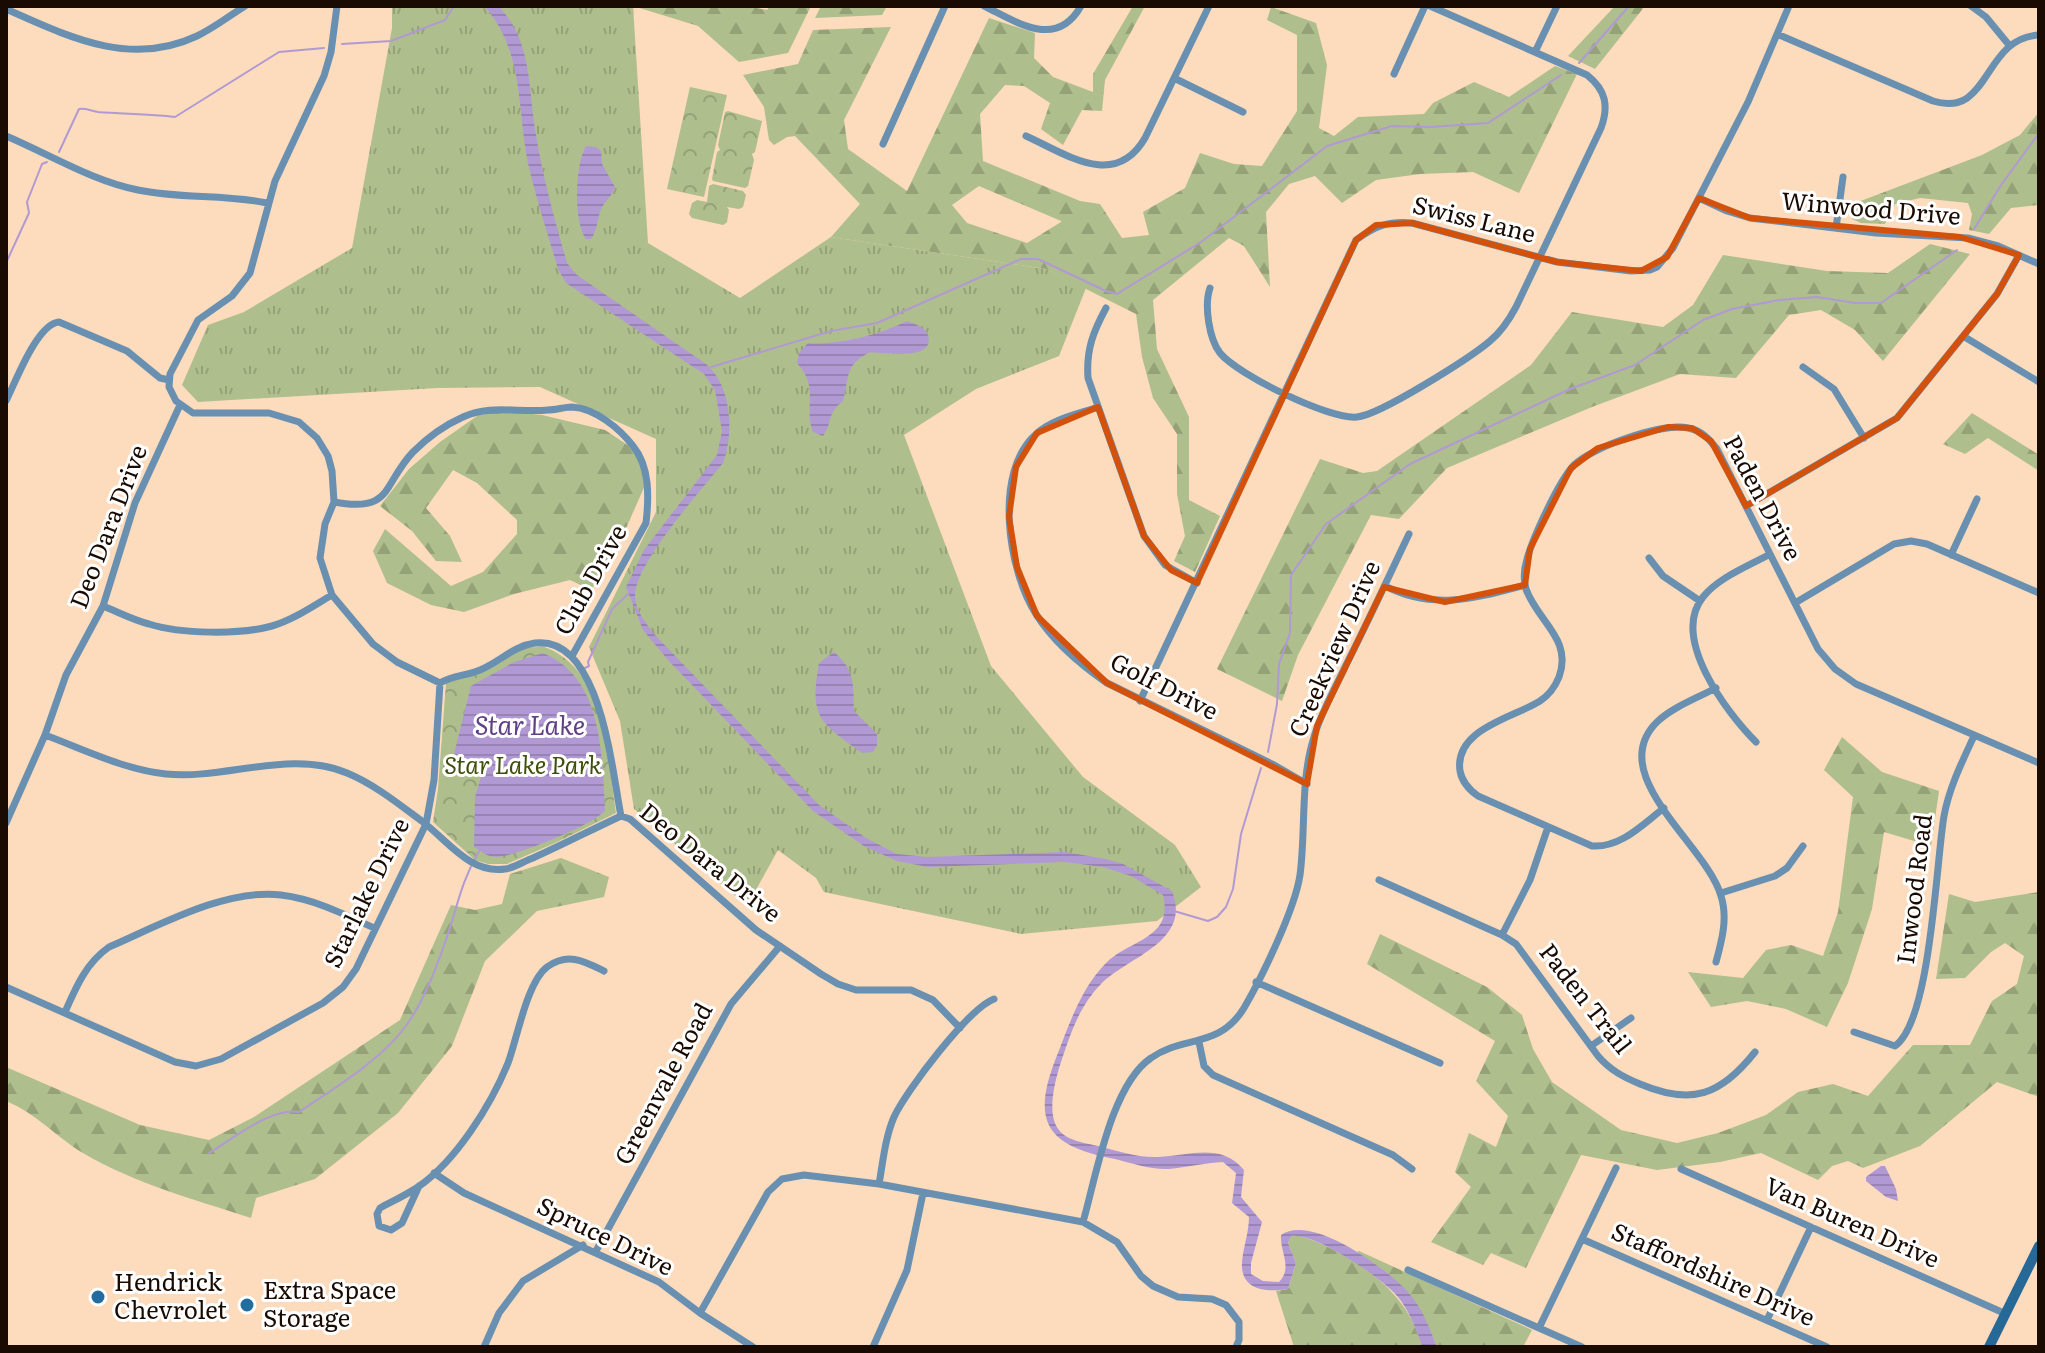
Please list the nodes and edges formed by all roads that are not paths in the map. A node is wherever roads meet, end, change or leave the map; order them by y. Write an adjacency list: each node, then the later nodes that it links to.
1 (245, 6): 11 (street)
2 (337, 6): 25 (street)
3 (945, 6): 22 (street)
4 (984, 6): 5 (street)
5 (1081, 6)
6 (1209, 6): 18 (street)
7 (1427, 6): 12 (street); 17 (street)
8 (1557, 6): 16 (street)
9 (1789, 6): 13 (street, Swiss Lane)
10 (1971, 6): 15 (street)
11 (6, 9)
12 (1442, 9): 16 (street)
13 (1777, 34): 15 (street); 24 (street, Swiss Lane)
14 (2039, 35): 15 (street)
15 (2009, 45)
16 (1535, 52): 28 (street)
17 (1394, 74)
18 (1174, 78): 19 (street); 21 (street)
19 (1243, 112)
20 (6, 136): 25 (street)
21 (1026, 136)
22 (883, 144)
23 (1843, 177): 26 (street)
24 (1699, 198): 26 (street, Winwood Drive); 28 (street, Swiss Lane)
25 (267, 203): 34 (street)
26 (1836, 228): 27 (street, Winwood Drive)
27 (2019, 255): 29 (street, Winwood Drive); 32 (street)
28 (1539, 257): 36 (street); 36 (street, Swiss Lane)
29 (2039, 264)
30 (1210, 288): 36 (street)
31 (1106, 308): 39 (street)
32 (1963, 336): 35 (street); 40 (street)
33 (1803, 367): 40 (street)
34 (169, 380): 37 (street); 38 (street)
35 (2039, 382)
36 (1286, 394): 48 (street, Swiss Lane)
37 (6, 401)
38 (180, 405): 42 (street); 55 (street, Deo Dara Drive)
39 (1098, 407): 48 (street); 59 (street, Golf Drive)
40 (1864, 438): 43 (street)
41 (1977, 499): 46 (street)
42 (334, 502): 52 (street); 56 (street, Club Drive)
43 (1746, 506): 45 (street, Paden Drive); 49 (street, Paden Drive)
44 (1409, 534): 50 (street, Creekview Drive)
45 (1770, 554): 53 (street); 54 (street, Paden Drive)
46 (1951, 555): 51 (street); 54 (street)
47 (1649, 558): 53 (street)
48 (1197, 583): 59 (street, Swiss Lane)
49 (1525, 585): 50 (street); 69 (street)
50 (1385, 586): 64 (street, Creekview Drive)
51 (2039, 593)
52 (332, 595): 55 (street); 57 (street)
53 (1700, 601): 58 (street)
54 (1795, 603): 61 (street, Paden Drive)
55 (103, 606): 60 (street, Deo Dara Drive)
56 (572, 656): 57 (street); 66 (street, Deo Dara Drive)
57 (440, 683): 68 (street, Starlake Drive)
58 (1716, 688): 62 (street); 65 (street)
59 (1140, 701): 64 (street, Golf Drive)
60 (45, 735): 67 (street, Deo Dara Drive); 68 (street)
61 (1974, 736): 63 (street, Paden Drive); 84 (street, Inwood Road)
62 (1756, 742)
63 (2039, 763)
64 (1307, 784): 78 (street, Creekview Drive)
65 (1664, 808): 69 (street); 72 (street)
66 (621, 816): 68 (street); 75 (street, Deo Dara Drive)
67 (7, 819)
68 (426, 824): 73 (street, Starlake Drive)
69 (1548, 827): 74 (street)
70 (1803, 846): 72 (street)
71 (1379, 880): 74 (street, Paden Trail)
72 (1721, 893): 76 (street)
73 (374, 928): 81 (street); 81 (street, Starlake Drive)
74 (1502, 935): 86 (street, Paden Trail)
75 (780, 946): 83 (street, Deo Dara Drive); 101 (street, Greenvale Road)
76 (1716, 962)
77 (604, 971): 92 (street)
78 (1256, 982): 85 (street, Creekview Drive); 88 (street)
79 (6, 987): 81 (street, Starlake Drive)
80 (994, 999): 83 (street)
81 (65, 1012)
82 (1631, 1018): 86 (street)
83 (960, 1028): 93 (street)
84 (1854, 1032)
85 (1199, 1042): 90 (street); 96 (street, Creekview Drive)
86 (1591, 1046): 87 (street, Paden Trail)
87 (1755, 1052)
88 (1440, 1063)
89 (1616, 1168): 98 (street)
90 (1412, 1169)
91 (1681, 1169): 97 (street, Van Buren Drive)
92 (434, 1173): 94 (street); 99 (street, Spruce Drive)
93 (879, 1184): 95 (street); 103 (street)
94 (419, 1186): 94 (street)
95 (923, 1193): 96 (street); 109 (street)
96 (1083, 1222): 110 (street)
97 (1811, 1227): 104 (street, Van Buren Drive); 105 (street)
98 (1582, 1239): 105 (street, Staffordshire Drive); 106 (street)
99 (583, 1245): 101 (street, Spruce Drive); 107 (street)
100 (2039, 1246): 104 (street)
101 (596, 1251): 103 (street, Spruce Drive)
102 (1408, 1270): 106 (street)
103 (700, 1313): 108 (street, Spruce Drive)
104 (2006, 1314): 113 (street)
105 (1767, 1320): 112 (street, Staffordshire Drive)
106 (1539, 1328): 111 (street)
107 (484, 1347)
108 (753, 1347)
109 (873, 1347)
110 (1236, 1347)
111 (1582, 1347)
112 (1827, 1347)
113 (1989, 1347)

